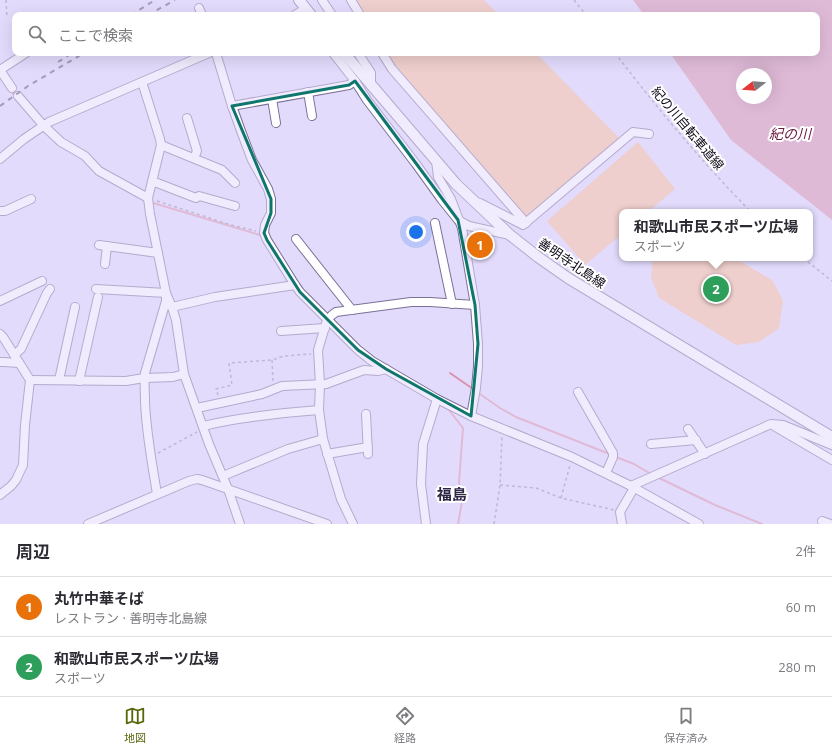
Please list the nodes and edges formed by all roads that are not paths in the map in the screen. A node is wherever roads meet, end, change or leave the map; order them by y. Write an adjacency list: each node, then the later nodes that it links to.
1 (351, 0): 4 (street)
2 (323, 1): 3 (street)
3 (330, 12)
4 (358, 12)
5 (21, 56): 12 (street)
6 (202, 56): 14 (street)
7 (217, 56): 20 (street)
8 (335, 56): 13 (street)
9 (347, 56): 15 (main road, 善明寺北島線)
10 (360, 56): 15 (street)
11 (384, 56): 39 (street)
12 (0, 70): 16 (street)
13 (355, 81): 17 (street); 37 (street)
14 (142, 82): 24 (street); 26 (street)
15 (371, 84): 29 (main road, 善明寺北島線)
16 (12, 88)
17 (308, 92): 19 (street); 21 (street)
18 (18, 96): 24 (street)
19 (272, 99): 20 (street); 23 (street)
20 (232, 106): 45 (street)
21 (312, 116)
22 (186, 118): 27 (street)
23 (276, 123)
24 (41, 127): 28 (street); 33 (street)
25 (649, 134): 39 (street)
26 (161, 144): 27 (street); 30 (street)
27 (194, 158): 31 (street)
28 (0, 159)
29 (436, 161): 34 (main road, 善明寺北島線); 37 (street)
30 (152, 181): 33 (street); 35 (street)
31 (235, 183)
32 (31, 199): 36 (street)
33 (148, 200): 42 (street)
34 (473, 200): 39 (street); 40 (main road, 善明寺北島線)
35 (234, 206)
36 (0, 211)
37 (458, 220): 40 (street); 50 (street)
38 (435, 223): 49 (street)
39 (526, 223)
40 (510, 235): 76 (main road, 善明寺北島線)
41 (296, 240): 53 (street)
42 (158, 253): 43 (street); 47 (street)
43 (105, 264)
44 (42, 281): 48 (street)
45 (295, 285): 51 (street); 54 (street)
46 (50, 289): 57 (street)
47 (166, 293): 51 (street); 62 (street); 65 (street)
48 (0, 301)
49 (452, 304): 50 (street); 53 (street)
50 (475, 305): 72 (street)
51 (172, 306): 61 (street)
52 (76, 307): 64 (street)
53 (352, 310): 54 (street)
54 (326, 324): 55 (street); 60 (street); 66 (street)
55 (281, 331)
56 (0, 334): 57 (street)
57 (14, 355): 59 (street)
58 (0, 362): 59 (street)
59 (20, 363): 63 (street)
60 (382, 370): 66 (street); 68 (street)
61 (184, 374): 62 (street); 69 (street)
62 (144, 378): 65 (street); 88 (street)
63 (30, 380): 64 (street); 89 (street)
64 (59, 380): 65 (street)
65 (79, 381)
66 (320, 384): 69 (street); 70 (street)
67 (578, 392): 84 (street)
68 (437, 401): 72 (street); 94 (street)
69 (196, 408): 74 (street)
70 (319, 410): 74 (street); 77 (street)
71 (366, 414): 81 (street)
72 (471, 416): 84 (street)
73 (771, 424): 80 (street); 82 (street); 83 (street)
74 (203, 427): 85 (street)
75 (688, 429): 78 (street)
76 (832, 437)
77 (323, 439): 81 (street); 85 (street)
78 (696, 440): 79 (street); 82 (street)
79 (651, 444)
80 (832, 445)
81 (327, 454): 93 (street)
82 (705, 454): 86 (street)
83 (832, 460)
84 (606, 474): 86 (street)
85 (223, 476): 87 (street)
86 (633, 486): 95 (street); 96 (street)
87 (228, 489): 88 (street); 91 (street); 92 (street)
88 (157, 494): 90 (street)
89 (0, 495)
90 (88, 524)
91 (240, 524)
92 (327, 524)
93 (352, 524)
94 (426, 524)
95 (622, 524)
96 (699, 524)

